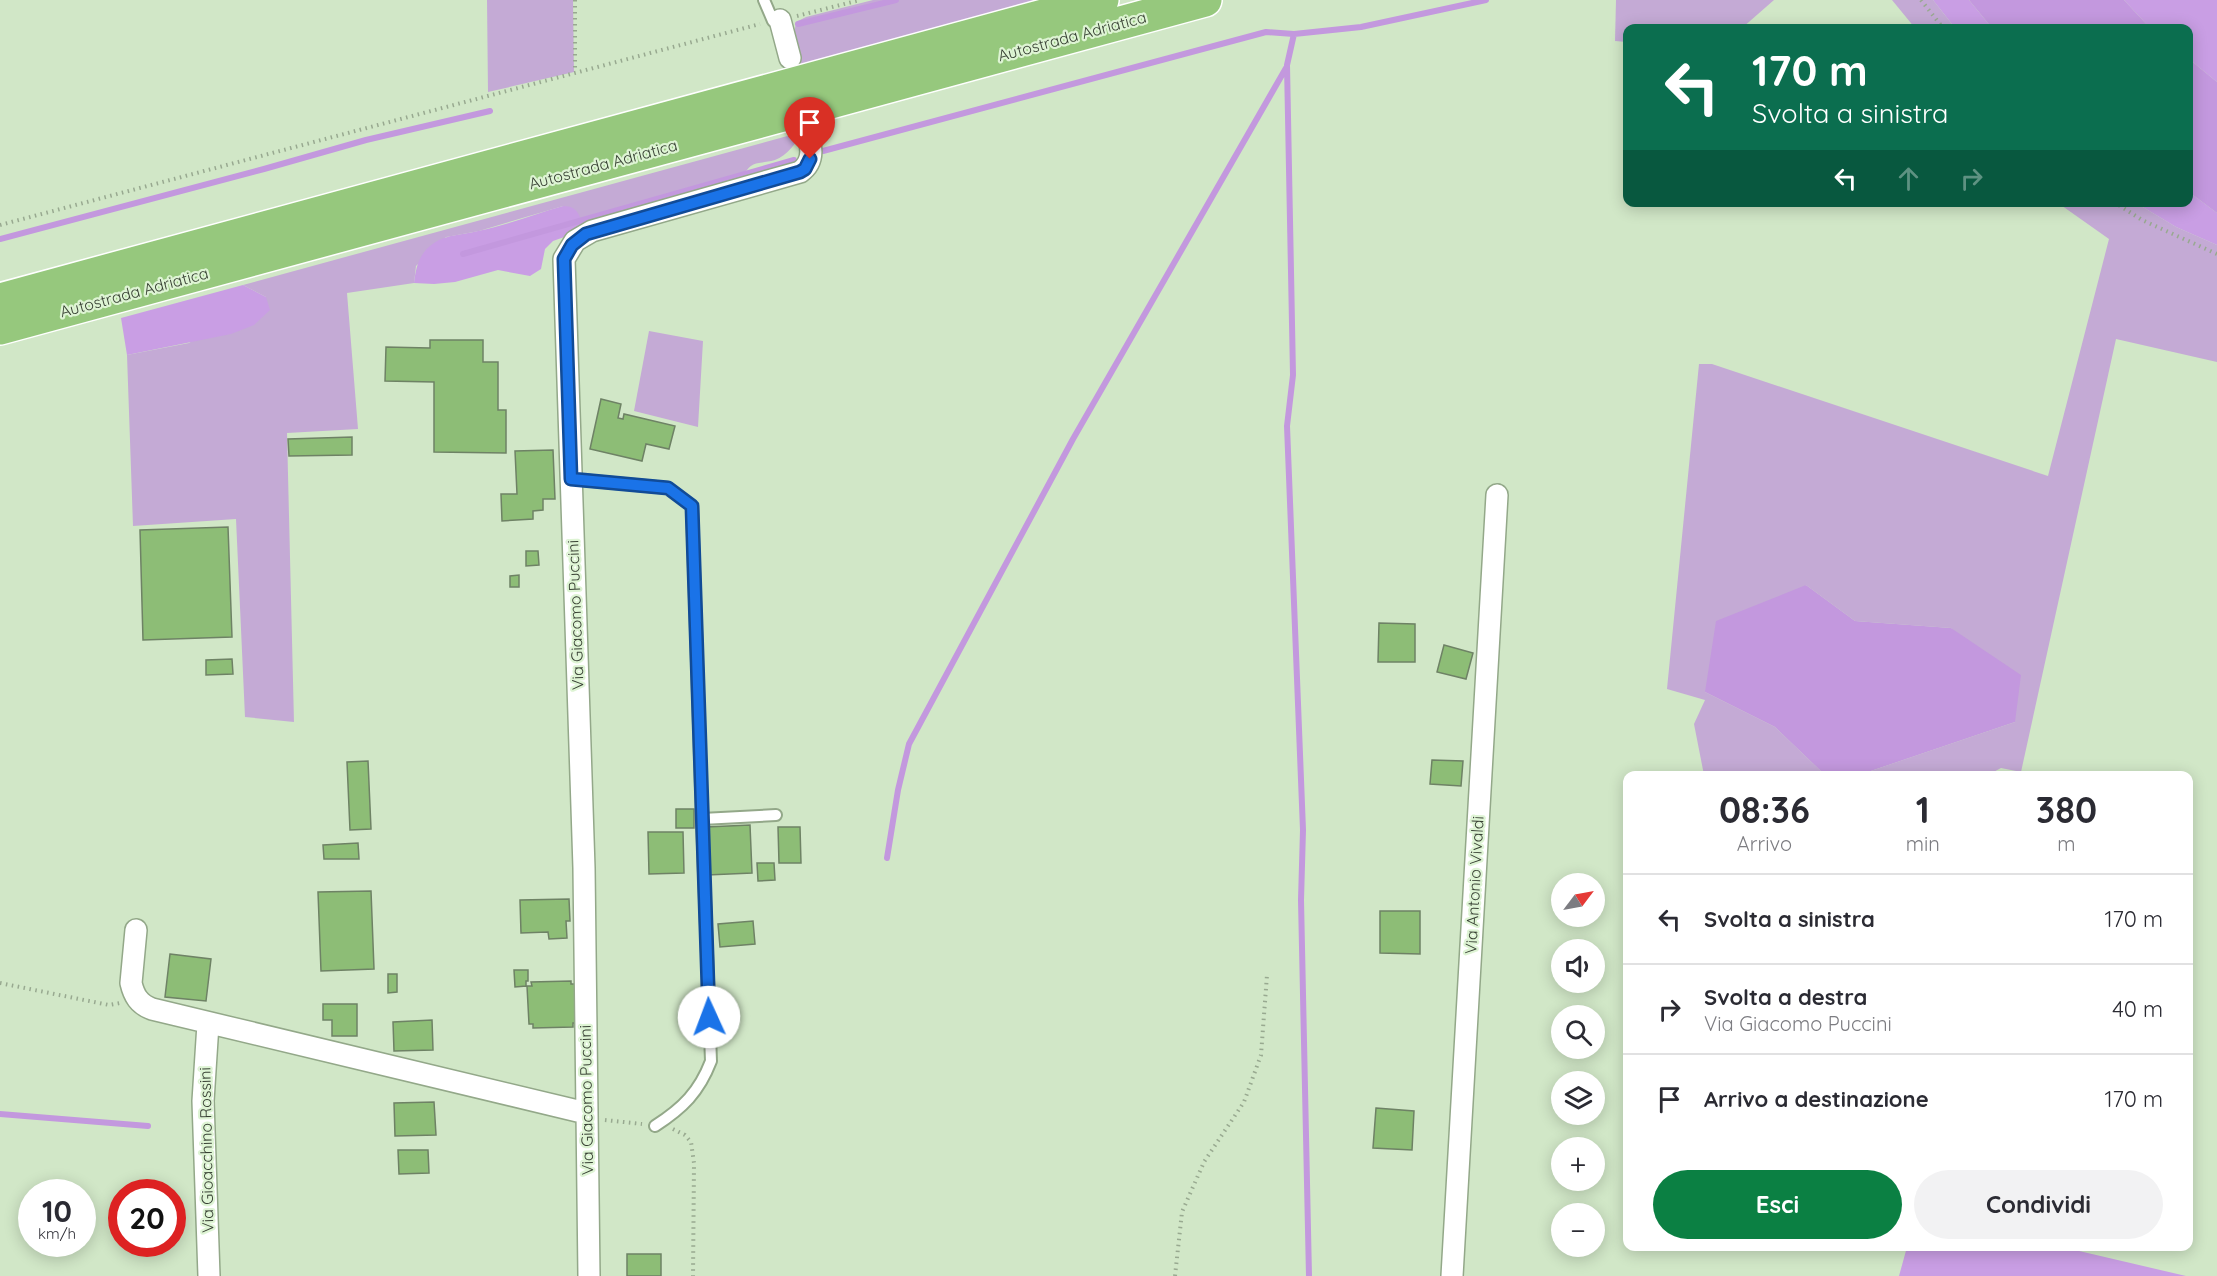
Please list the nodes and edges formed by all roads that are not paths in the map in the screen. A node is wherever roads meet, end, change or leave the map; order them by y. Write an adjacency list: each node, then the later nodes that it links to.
1 (765, 0): 4 (lane)
2 (1102, 0): 7 (highway, Autostrada Adriatica)
3 (1205, 0): 8 (highway, Autostrada Adriatica)
4 (776, 20): 5 (street)
5 (790, 58)
6 (806, 128): 9 (street, Via Giacomo Puccini)
7 (0, 300)
8 (0, 328)
9 (571, 479): 12 (lane); 15 (street, Via Giacomo Puccini)
10 (1497, 495): 19 (street, Via Antonio Vivaldi)
11 (776, 815): 12 (lane)
12 (702, 819): 16 (lane)
13 (136, 930): 14 (street)
14 (208, 1024): 15 (street); 17 (street, Via Gioacchino Rossini)
15 (586, 1116): 18 (street, Via Giacomo Puccini)
16 (655, 1126)
17 (209, 1276)
18 (589, 1276)
19 (1452, 1276)

